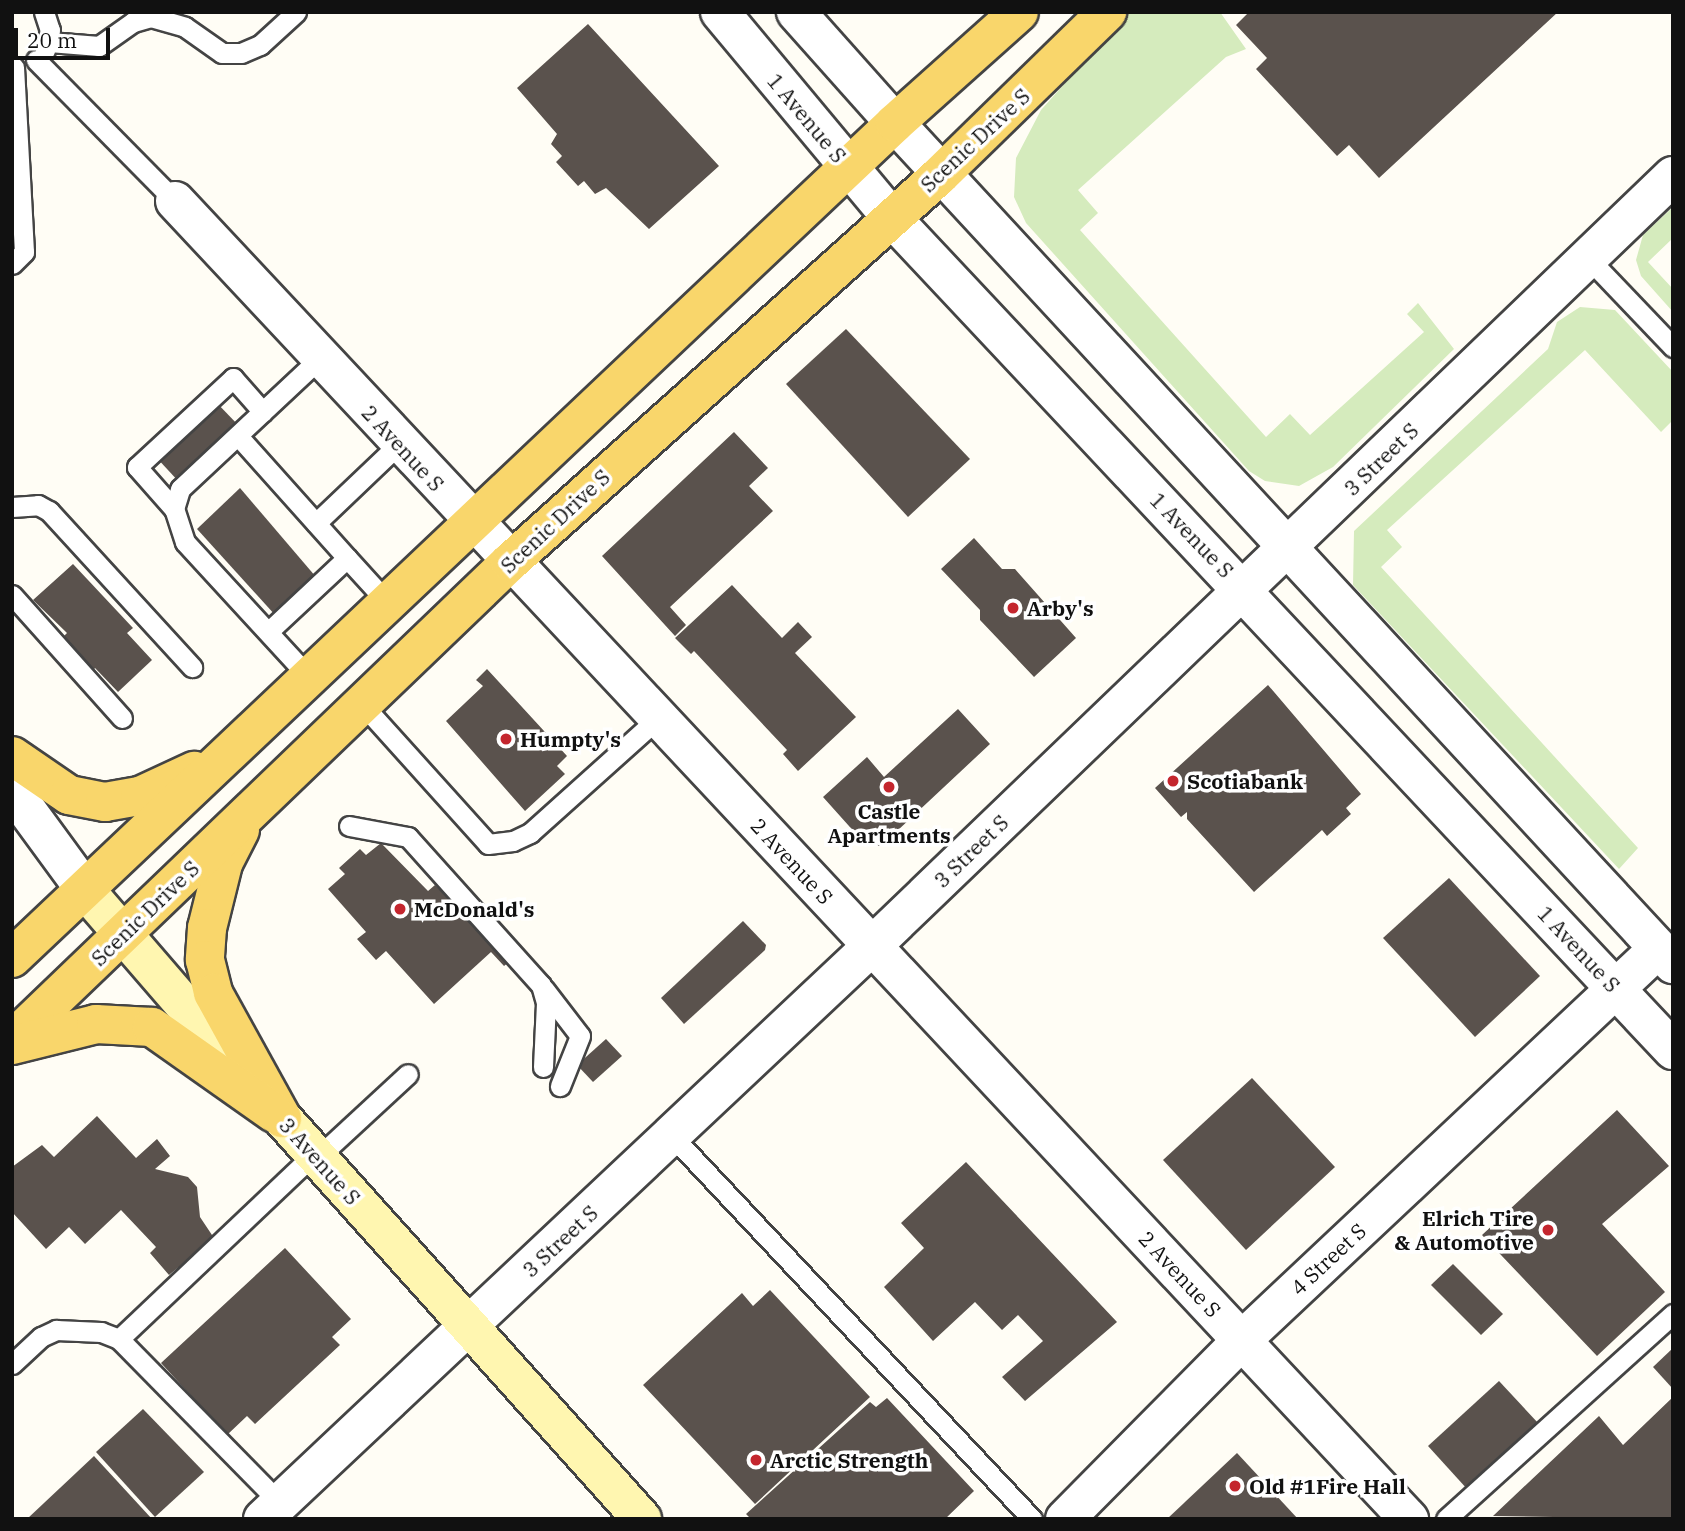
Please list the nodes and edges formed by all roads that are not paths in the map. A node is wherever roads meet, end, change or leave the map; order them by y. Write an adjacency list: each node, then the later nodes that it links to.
1 (44, 12): 7 (lane)
2 (296, 12): 7 (lane)
3 (720, 12): 11 (street, 1 Avenue S)
4 (796, 12): 10 (street)
5 (1019, 12): 10 (main road)
6 (1107, 12): 12 (main road, Scenic Drive S)
7 (50, 42): 8 (lane)
8 (36, 60): 9 (lane); 14 (lane)
9 (13, 67): 17 (lane)
10 (895, 123): 11 (main road); 12 (street)
11 (848, 168): 15 (street, 1 Avenue S); 25 (main road)
12 (939, 176): 15 (main road, Scenic Drive S); 27 (street)
13 (1673, 176): 16 (street, 3 Street S)
14 (175, 201): 19 (street, 2 Avenue S)
15 (890, 216): 29 (main road, Scenic Drive S); 30 (street, 1 Avenue S)
16 (1589, 259): 18 (lane); 27 (street, 3 Street S)
17 (12, 264)
18 (1673, 347)
19 (320, 358): 20 (lane); 22 (street, 2 Avenue S)
20 (263, 412): 21 (lane); 24 (lane)
21 (238, 436): 24 (lane); 26 (lane)
22 (399, 444): 25 (street, 2 Avenue S); 26 (lane)
23 (12, 507): 34 (lane)
24 (174, 509): 33 (lane)
25 (471, 522): 29 (street, 2 Avenue S); 32 (main road)
26 (316, 523): 28 (lane)
27 (1289, 548): 30 (street, 3 Street S); 47 (street)
28 (347, 558): 32 (lane); 33 (lane)
29 (510, 562): 36 (main road, Scenic Drive S); 38 (street, 2 Avenue S)
30 (1243, 588): 46 (street, 3 Street S); 50 (street, 1 Avenue S)
31 (12, 595): 37 (lane)
32 (387, 601): 35 (main road)
33 (269, 631): 35 (lane)
34 (192, 667)
35 (309, 677): 39 (main road)
36 (362, 704): 38 (lane); 42 (main road, Scenic Drive S)
37 (122, 718)
38 (658, 718): 46 (street, 2 Avenue S)
39 (232, 749): 40 (main road); 44 (main road)
40 (12, 756)
41 (12, 790): 44 (street, 3 Avenue S)
42 (247, 815): 45 (main road, Scenic Drive S); 56 (main road)
43 (349, 827): 49 (lane)
44 (86, 891): 45 (main road, 3 Avenue S); 48 (main road)
45 (122, 935): 51 (main road, Scenic Drive S); 56 (main road, 3 Avenue S)
46 (872, 946): 57 (street, 3 Street S); 62 (street, 2 Avenue S)
47 (1668, 949): 50 (street, 4 Street S)
48 (12, 958)
49 (541, 985): 53 (lane); 55 (lane)
50 (1616, 988): 52 (street, 1 Avenue S); 62 (street, 4 Street S)
51 (12, 1043): 56 (main road)
52 (1673, 1050)
53 (543, 1067)
54 (408, 1074): 58 (lane)
55 (560, 1086)
56 (282, 1118): 58 (main road, 3 Avenue S)
57 (673, 1136): 60 (street, 3 Street S); 66 (lane)
58 (316, 1155): 60 (main road, 3 Avenue S); 61 (lane)
59 (1673, 1314): 69 (lane)
60 (468, 1326): 64 (street, 3 Street S); 65 (main road, 3 Avenue S)
61 (119, 1339): 63 (lane); 64 (lane)
62 (1242, 1340): 67 (street, 4 Street S); 68 (street, 2 Avenue S)
63 (12, 1364)
64 (271, 1511)
65 (642, 1519)
66 (1032, 1519)
67 (1066, 1519)
68 (1409, 1519)
69 (1446, 1519)

